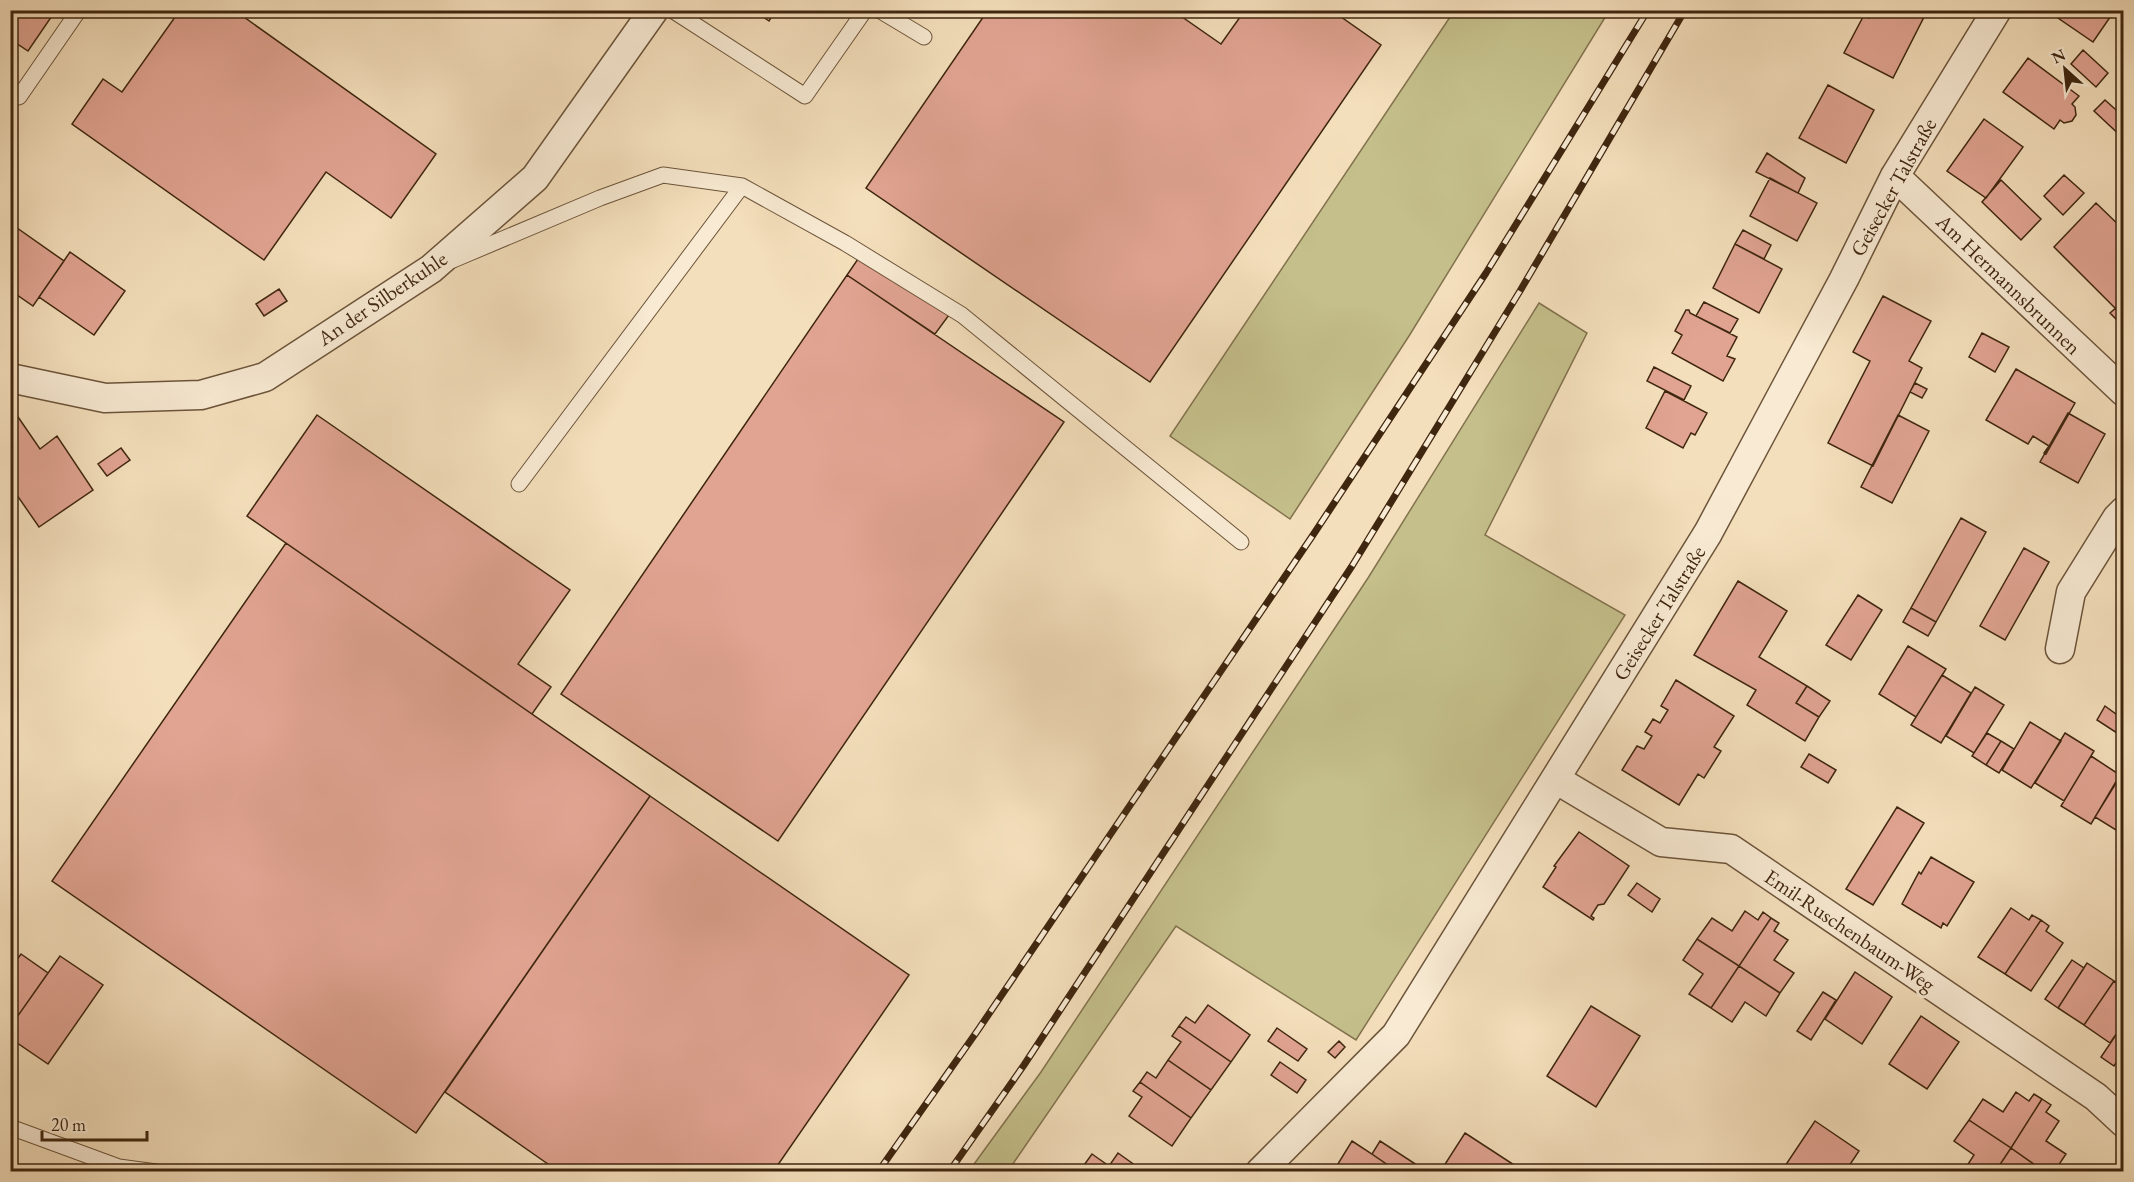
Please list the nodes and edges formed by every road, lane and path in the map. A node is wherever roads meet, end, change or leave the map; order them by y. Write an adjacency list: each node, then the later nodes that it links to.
1 (79, 10): 8 (lane)
2 (654, 10): 11 (street, An der Silberkuhle)
3 (672, 10): 4 (lane)
4 (865, 10)
5 (879, 10): 7 (lane)
6 (1997, 10): 9 (street, Geisecker Talstraße)
7 (924, 37)
8 (10, 91)
9 (1895, 176): 13 (street, Am Hermannsbrunnen); 18 (street, Geisecker Talstraße)
10 (742, 186): 11 (lane); 14 (lane); 16 (lane)
11 (431, 269): 12 (street, An der Silberkuhle)
12 (10, 378)
13 (2124, 392)
14 (519, 484)
15 (2124, 511): 17 (street)
16 (1241, 542)
17 (2060, 649)
18 (1557, 780): 19 (street, Emil-Ruschenbaum-Weg); 22 (street, Geisecker Talstraße)
19 (2124, 1123)
20 (10, 1127): 21 (lane)
21 (156, 1172)
22 (1260, 1172)

